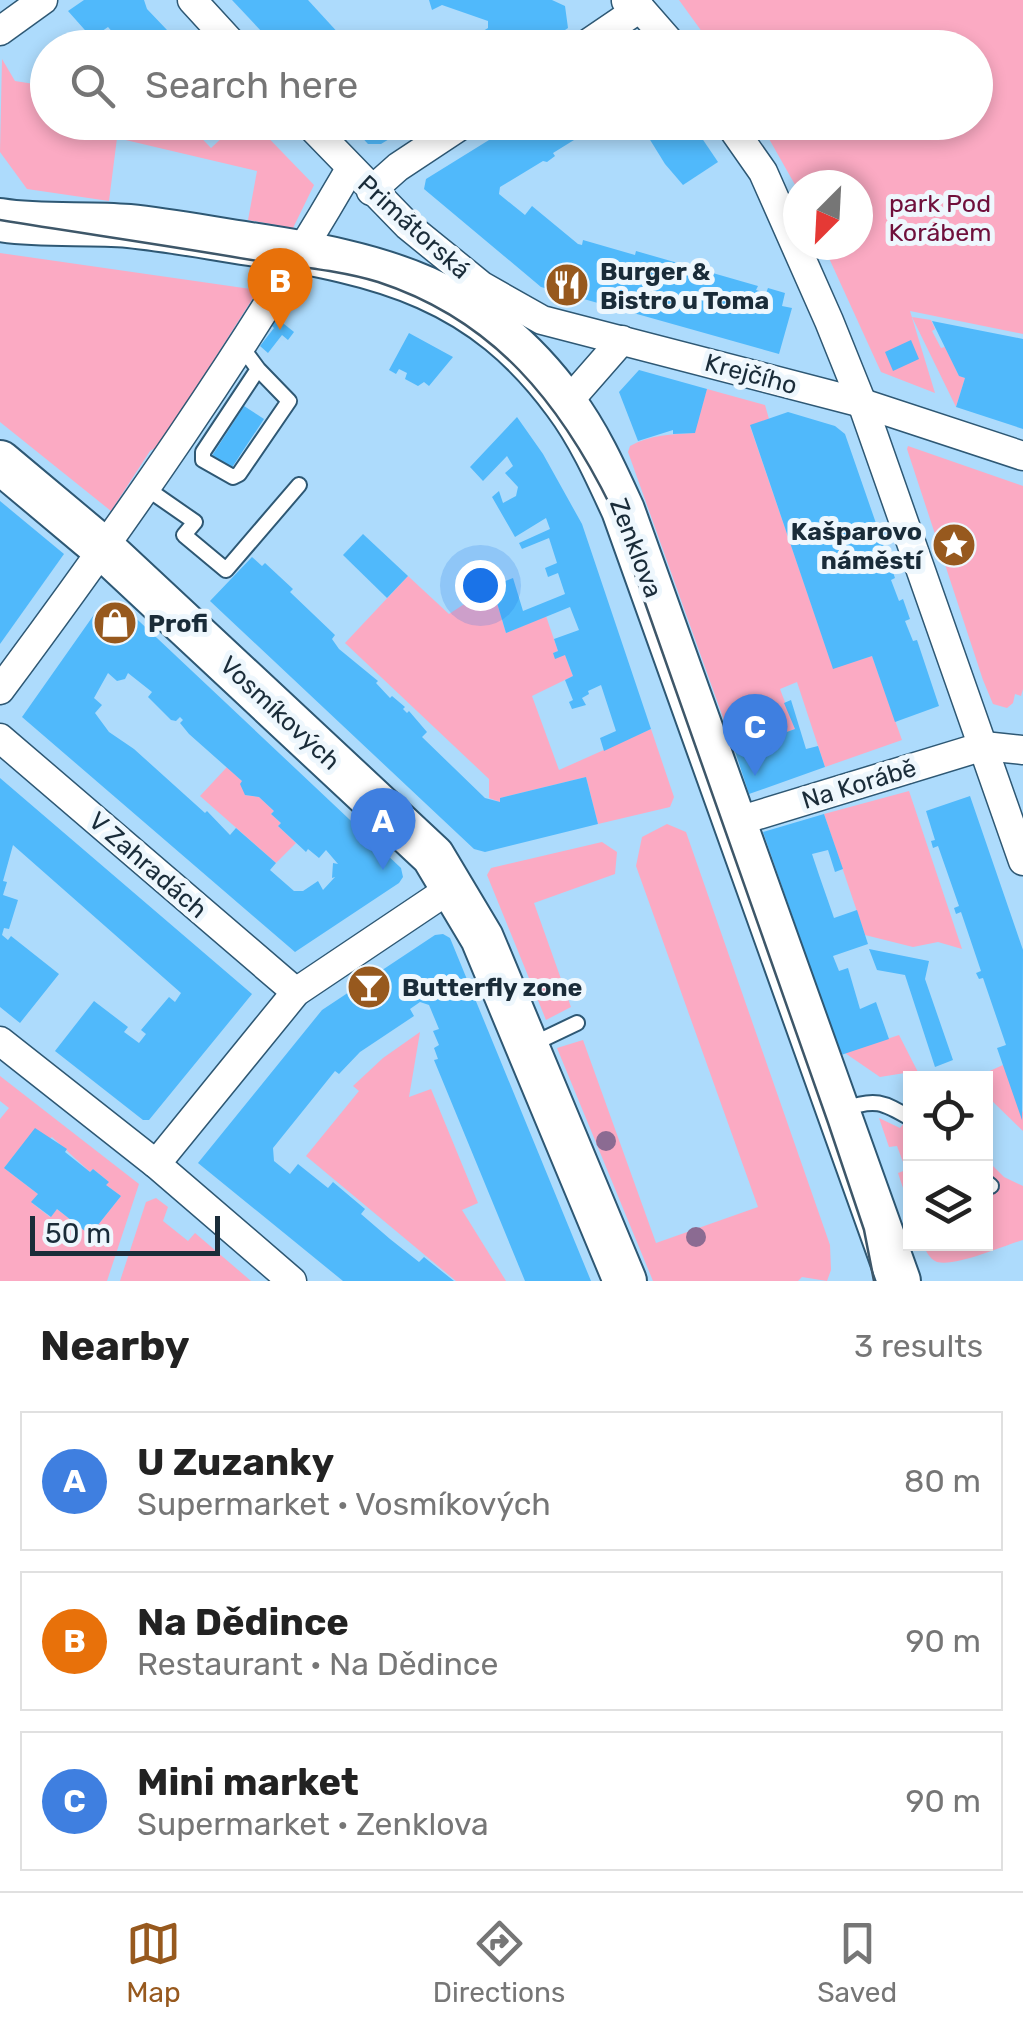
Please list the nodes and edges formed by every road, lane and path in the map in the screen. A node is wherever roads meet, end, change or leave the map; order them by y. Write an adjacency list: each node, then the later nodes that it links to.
1 (43, 0): 7 (street)
2 (192, 0): 4 (street)
3 (632, 4): 5 (street); 6 (street)
4 (220, 30)
5 (602, 30)
6 (657, 30)
7 (0, 31)
8 (323, 140): 11 (street, Primátorská)
9 (439, 140): 12 (street)
10 (740, 140): 20 (street)
11 (350, 168): 12 (street, Primátorská); 14 (street)
12 (371, 192): 15 (street, Primátorská)
13 (0, 220): 14 (main road, Zenklova)
14 (301, 252): 16 (main road, Zenklova); 18 (street)
15 (482, 286): 16 (main road); 17 (street, Krejčího)
16 (508, 339): 21 (main road, Zenklova)
17 (622, 340): 20 (street, Krejčího); 21 (street)
18 (240, 346): 19 (lane); 25 (street)
19 (258, 369): 19 (lane)
20 (862, 403): 22 (street, Krejčího); 29 (street)
21 (566, 404): 31 (main road, Zenklova)
22 (1023, 456)
23 (0, 462): 26 (main road, Vosmíkových)
24 (299, 485): 25 (lane)
25 (146, 488): 26 (street)
26 (105, 550): 27 (street); 33 (main road, Vosmíkových)
27 (0, 690)
28 (0, 738): 34 (street, V Zahradách)
29 (984, 746): 30 (street); 31 (street, Na Korábě); 32 (street)
30 (1022, 748)
31 (735, 822): 38 (main road, Zenklova)
32 (1023, 861)
33 (454, 886): 34 (street); 37 (main road, Vosmíkových)
34 (296, 992): 40 (street)
35 (577, 1023): 37 (lane)
36 (0, 1041): 40 (street)
37 (527, 1046): 42 (main road, Vosmíkových)
38 (838, 1111): 39 (lane); 43 (main road, Zenklova)
39 (903, 1114)
40 (156, 1164): 41 (street)
41 (292, 1281)
42 (625, 1281)
43 (899, 1281)

